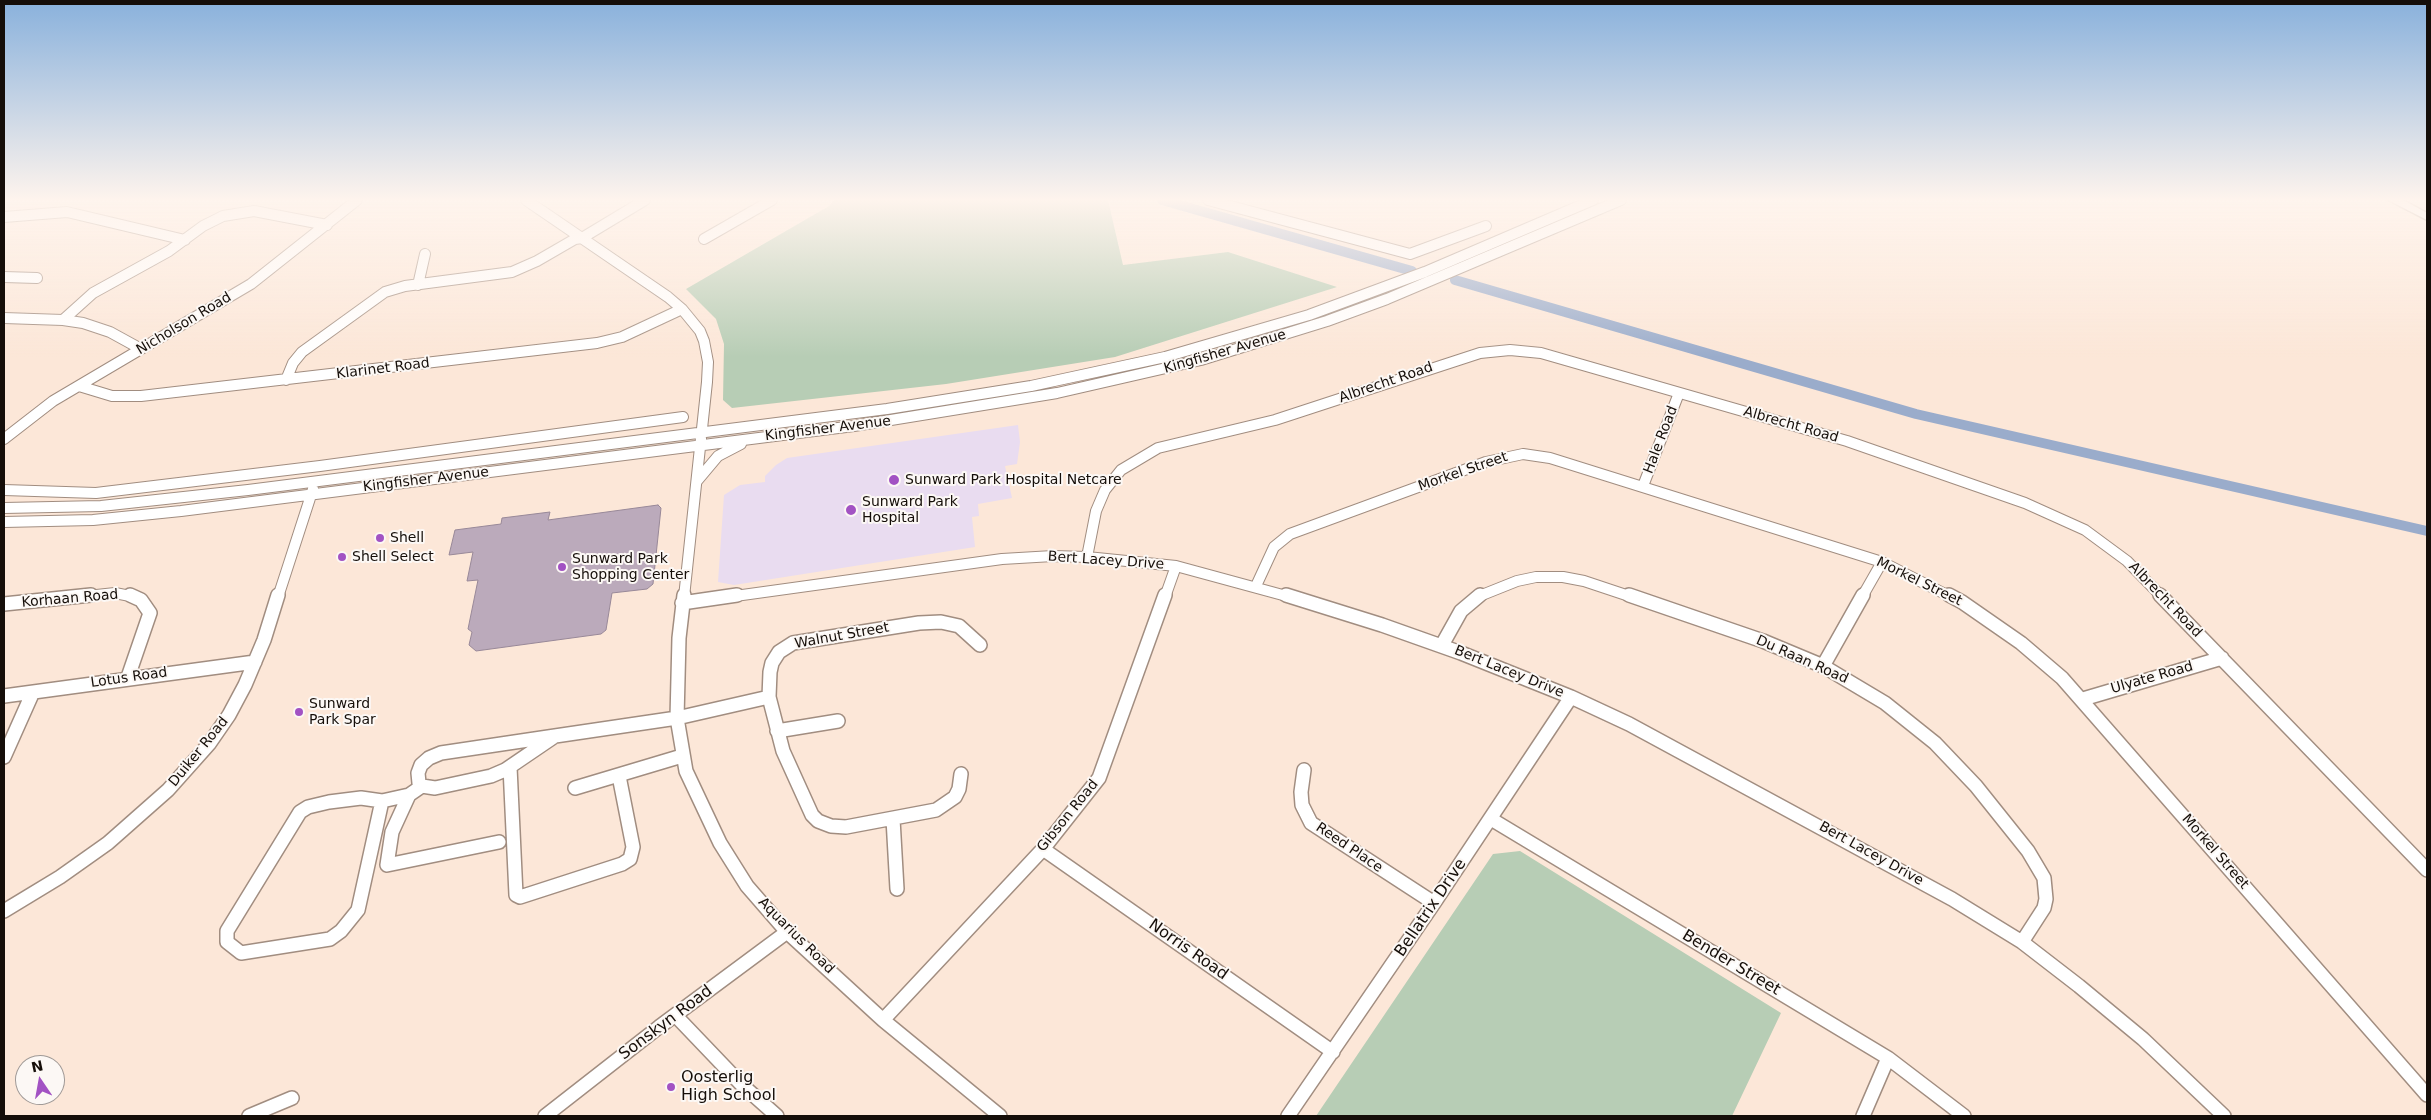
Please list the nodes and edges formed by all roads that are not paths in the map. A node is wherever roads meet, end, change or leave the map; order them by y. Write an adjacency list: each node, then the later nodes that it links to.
1 (164, 252): 15 (street)
2 (292, 252): 16 (street, Nicholson Road)
3 (553, 252): 12 (street)
4 (600, 252): 13 (street, Aquarius Road)
5 (1404, 252): 6 (street)
6 (1419, 252)
7 (1467, 252): 23 (street, Kingfisher Avenue)
8 (1498, 252): 21 (street, Kingfisher Avenue)
9 (425, 254): 12 (street)
10 (4, 277): 11 (street)
11 (37, 278)
12 (418, 285): 17 (street)
13 (682, 309): 17 (street, Klarinet Road); 23 (street, Aquarius Road)
14 (4, 318): 15 (street)
15 (63, 320): 16 (street)
16 (141, 349): 18 (street, Nicholson Road)
17 (286, 380): 18 (street, Klarinet Road)
18 (79, 386): 22 (street, Nicholson Road)
19 (1679, 393): 27 (street, Hale Road); 32 (street, Albrecht Road); 40 (street, Albrecht Road)
20 (683, 417): 24 (street)
21 (760, 438): 23 (street, Kingfisher Avenue); 26 (street)
22 (4, 439)
23 (700, 439): 25 (street, Kingfisher Avenue); 26 (street, Aquarius Road); 29 (street, Kingfisher Avenue)
24 (320, 466): 25 (street, Duiker Road); 28 (street)
25 (315, 481): 29 (street, Duiker Road); 30 (street, Kingfisher Avenue)
26 (696, 481): 36 (street, Aquarius Road)
27 (1643, 486): 33 (street, Morkel Street); 35 (street, Morkel Street)
28 (4, 490)
29 (311, 495): 31 (street, Kingfisher Avenue); 41 (street, Duiker Road)
30 (4, 508)
31 (4, 522)
32 (1087, 557): 34 (street, Bert Lacey Drive); 36 (street, Bert Lacey Drive)
33 (1882, 562): 42 (street); 48 (street, Morkel Street)
34 (1176, 566): 35 (street, Bert Lacey Drive); 66 (street, Gibson Road)
35 (1256, 586): 39 (street, Bert Lacey Drive)
36 (682, 603): 49 (street, Aquarius Road)
37 (4, 604): 43 (street, Korhaan Road)
38 (980, 645): 46 (street, Walnut Street)
39 (1442, 645): 42 (street, Du Raan Road); 47 (street, Bert Lacey Drive)
40 (2222, 658): 48 (street, Ulyate Road); 67 (street, Albrecht Road)
41 (255, 662): 43 (street, Lotus Road); 70 (street, Duiker Road)
42 (1822, 666): 72 (street, Du Raan Road)
43 (128, 677): 44 (street, Lotus Road)
44 (33, 692): 45 (street, Lotus Road); 54 (street)
45 (4, 696)
46 (769, 697): 49 (street); 51 (street, Walnut Street)
47 (1571, 697): 64 (street, Bellatrix Drive); 72 (street, Bert Lacey Drive)
48 (2083, 699): 77 (street, Morkel Street)
49 (677, 718): 52 (street); 53 (street, Aquarius Road)
50 (838, 721): 51 (street)
51 (777, 731): 63 (street, Walnut Street)
52 (555, 736): 55 (street); 59 (street)
53 (682, 756): 58 (street); 71 (street, Aquarius Road)
54 (4, 757)
55 (510, 767): 58 (street); 59 (street)
56 (1304, 770): 69 (street, Reed Place)
57 (961, 774): 63 (street, Walnut Street)
58 (619, 776): 60 (street)
59 (422, 786): 61 (street)
60 (575, 788)
61 (409, 794): 62 (street); 65 (street)
62 (382, 801): 62 (street)
63 (893, 819): 68 (street)
64 (1491, 819): 69 (street, Bellatrix Drive); 76 (street, Bender Street)
65 (499, 842)
66 (1043, 849): 74 (street, Gibson Road); 75 (street, Norris Road)
67 (2427, 870)
68 (897, 889)
69 (1434, 903): 75 (street, Bellatrix Drive)
70 (4, 911)
71 (787, 932): 73 (street, Sonskyn Road); 74 (street, Aquarius Road)
72 (2022, 942): 86 (street, Bert Lacey Drive)
73 (675, 1015): 80 (street, Sonskyn Road); 81 (street)
74 (883, 1020): 82 (street, Aquarius Road)
75 (1333, 1052): 83 (street, Bellatrix Drive)
76 (1888, 1058): 84 (street); 85 (street, Bender Street)
77 (2427, 1095)
78 (292, 1098): 79 (street)
79 (249, 1116)
80 (545, 1116)
81 (777, 1116)
82 (1000, 1116)
83 (1288, 1116)
84 (1863, 1116)
85 (1964, 1116)
86 (2224, 1116)

